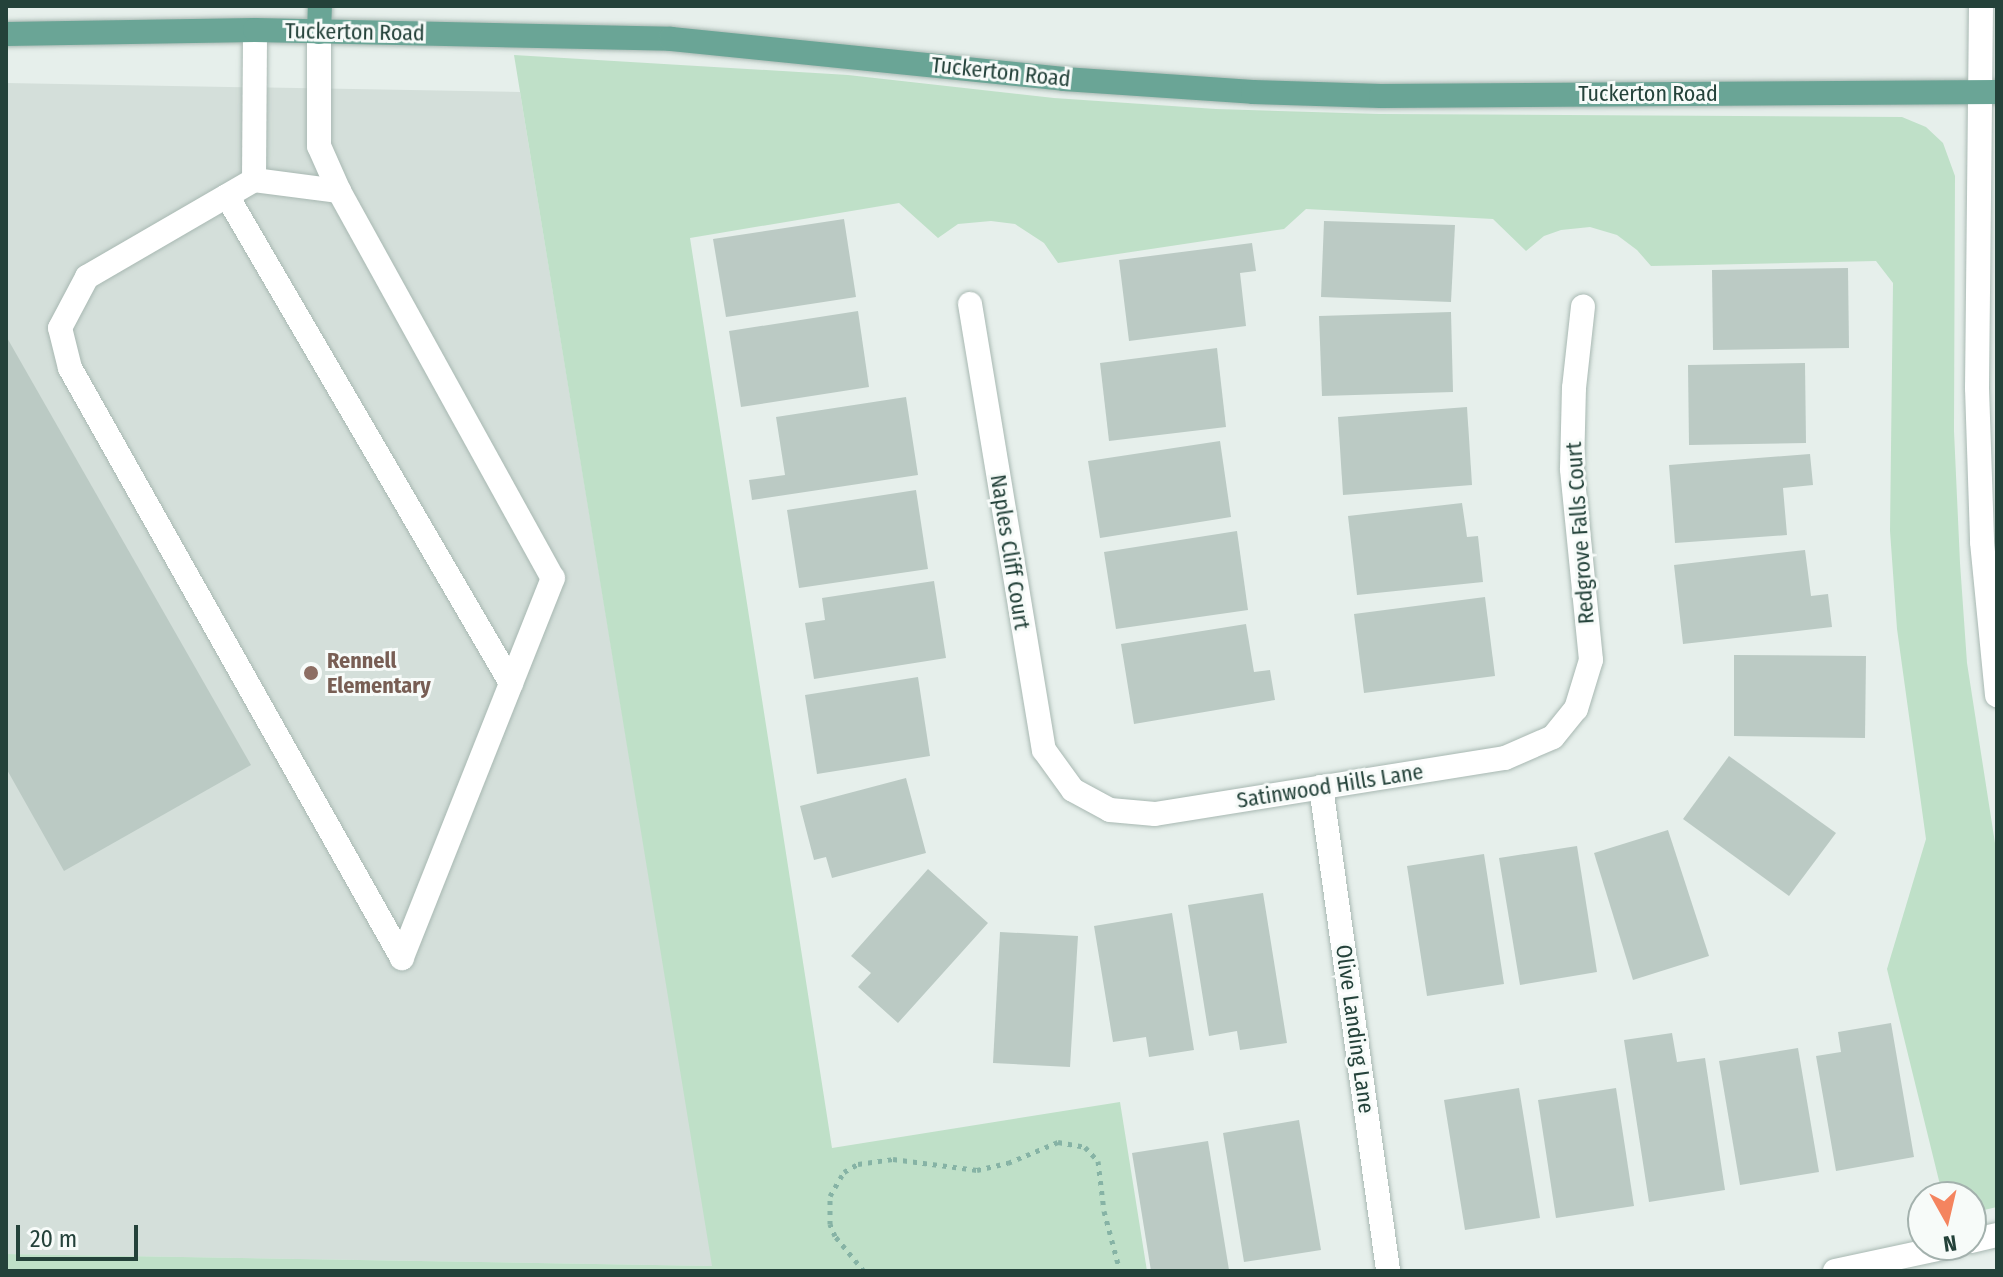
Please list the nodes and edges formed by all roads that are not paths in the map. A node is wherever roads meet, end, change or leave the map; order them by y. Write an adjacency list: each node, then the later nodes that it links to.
1 (320, 6): 4 (main road)
2 (1981, 6): 6 (street)
3 (255, 30): 4 (main road, Tuckerton Road); 5 (main road, Tuckerton Road); 7 (street)
4 (319, 32): 6 (main road, Tuckerton Road); 8 (street)
5 (6, 34)
6 (1988, 92): 13 (street)
7 (254, 180): 8 (street); 9 (street)
8 (339, 191): 12 (street)
9 (227, 196): 12 (street); 12 (street)
10 (970, 304): 16 (street, Naples Cliff Court)
11 (1583, 306): 14 (street, Redgrove Falls Court)
12 (511, 683)
13 (1997, 695)
14 (1576, 709): 15 (street, Satinwood Hills Lane)
15 (1321, 787): 16 (street, Satinwood Hills Lane); 18 (street, Olive Landing Lane)
16 (1073, 790)
17 (1907, 1256): 19 (street)
18 (1388, 1271)
19 (1835, 1271)

